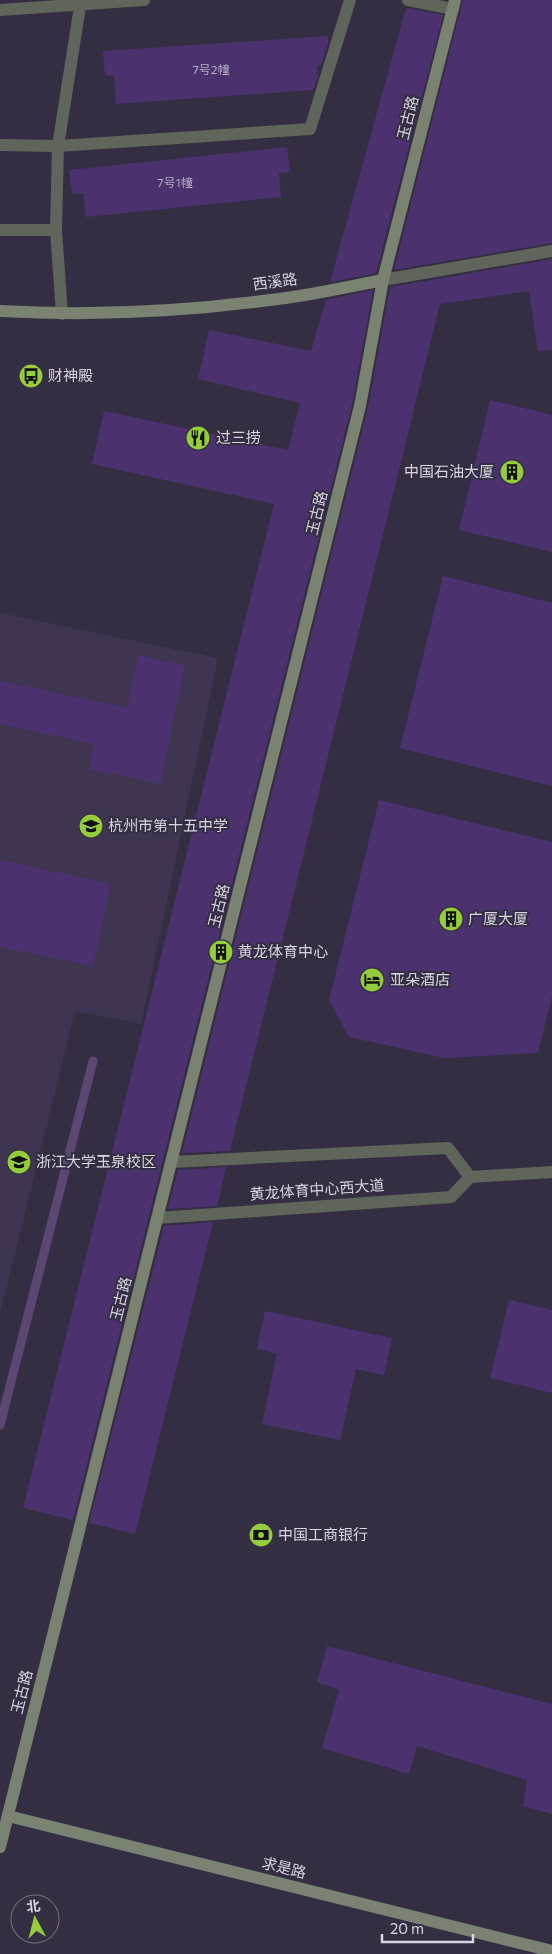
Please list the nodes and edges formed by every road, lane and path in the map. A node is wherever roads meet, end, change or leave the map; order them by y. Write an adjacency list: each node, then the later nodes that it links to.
1 (144, 0): 4 (street)
2 (350, 0): 8 (street)
3 (408, 0): 5 (street)
4 (80, 2): 6 (street); 8 (street)
5 (454, 4): 12 (main road, 玉古路)
6 (0, 10)
7 (0, 145): 8 (street)
8 (58, 146): 10 (street)
9 (0, 230): 10 (street)
10 (56, 230): 14 (street)
11 (552, 251): 12 (street, 西溪路)
12 (383, 280): 14 (main road, 西溪路); 15 (main road, 玉古路)
13 (0, 311): 14 (main road, 西溪路)
14 (62, 314)
15 (172, 1162): 17 (street); 18 (main road, 玉古路)
16 (552, 1172): 17 (street)
17 (470, 1177): 18 (street, 黄龙体育中心西大道)
18 (158, 1218): 19 (main road, 玉古路)
19 (4, 1815): 20 (main road, 玉古路); 21 (main road, 求是路)
20 (0, 1847)
21 (552, 1951)

